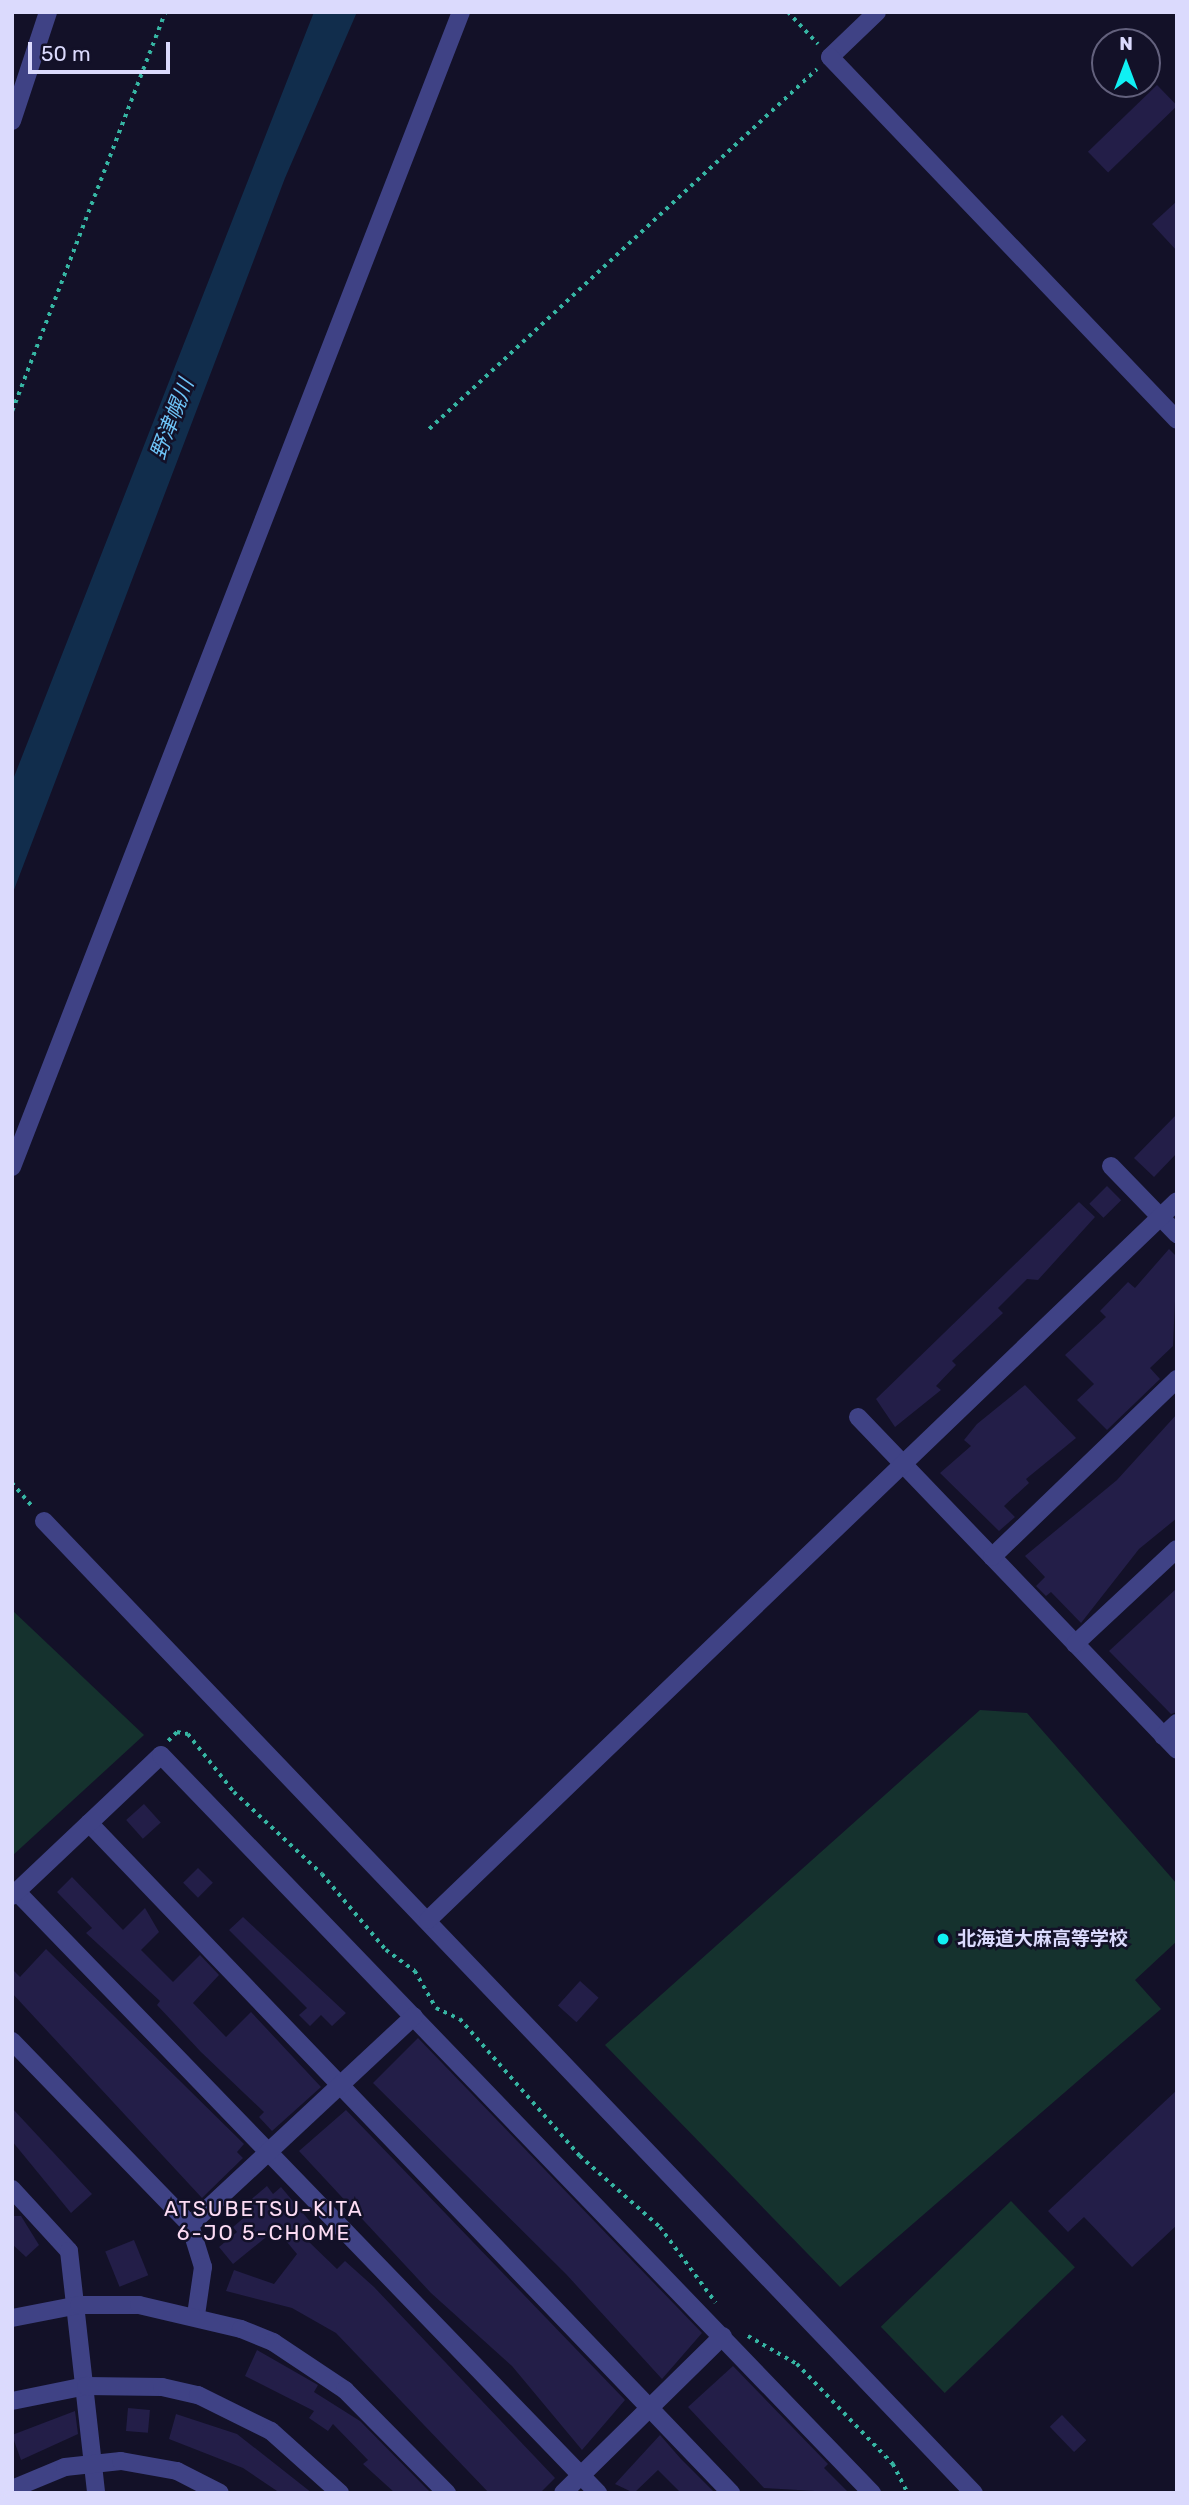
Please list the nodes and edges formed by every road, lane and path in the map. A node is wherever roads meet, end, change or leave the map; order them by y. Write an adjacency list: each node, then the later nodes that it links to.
1 (48, 12): 7 (street)
2 (166, 12): 8 (path)
3 (461, 12): 12 (street)
4 (788, 12): 6 (path)
5 (877, 12): 6 (street)
6 (830, 57): 9 (street); 10 (path)
7 (12, 121)
8 (12, 411)
9 (1177, 419)
10 (429, 429)
11 (1111, 1166): 14 (street)
12 (12, 1167)
13 (1177, 1200): 14 (street)
14 (1160, 1216): 15 (street); 18 (street)
15 (1177, 1234)
16 (1177, 1379): 22 (street)
17 (858, 1417): 18 (street)
18 (903, 1462): 22 (street); 30 (street)
19 (12, 1483): 20 (path)
20 (44, 1521): 30 (street)
21 (1177, 1549): 23 (street)
22 (992, 1558): 23 (street)
23 (1075, 1644): 25 (street)
24 (1177, 1723): 25 (street)
25 (1163, 1736): 26 (street)
26 (1177, 1750)
27 (161, 1755): 28 (street); 31 (street); 38 (path)
28 (89, 1823): 29 (street); 33 (street)
29 (15, 1894): 34 (street)
30 (428, 1920): 58 (street)
31 (414, 2016): 33 (street); 42 (street)
32 (12, 2041): 36 (street)
33 (341, 2086): 34 (street); 45 (street)
34 (270, 2153): 36 (street); 47 (street)
35 (12, 2189): 37 (street)
36 (190, 2225): 39 (street)
37 (79, 2305): 39 (street); 40 (street); 43 (street)
38 (726, 2314)
39 (196, 2315): 52 (street)
40 (12, 2318)
41 (743, 2332): 57 (path)
42 (723, 2336): 45 (street); 56 (street)
43 (86, 2386): 44 (street); 46 (street); 51 (street)
44 (12, 2402)
45 (649, 2408): 47 (street); 55 (street)
46 (92, 2462): 48 (street); 49 (street); 50 (street)
47 (581, 2475): 53 (street); 54 (street)
48 (12, 2489)
49 (96, 2493)
50 (220, 2493)
51 (340, 2493)
52 (447, 2493)
53 (563, 2493)
54 (598, 2493)
55 (731, 2493)
56 (872, 2493)
57 (908, 2493)
58 (974, 2493)

